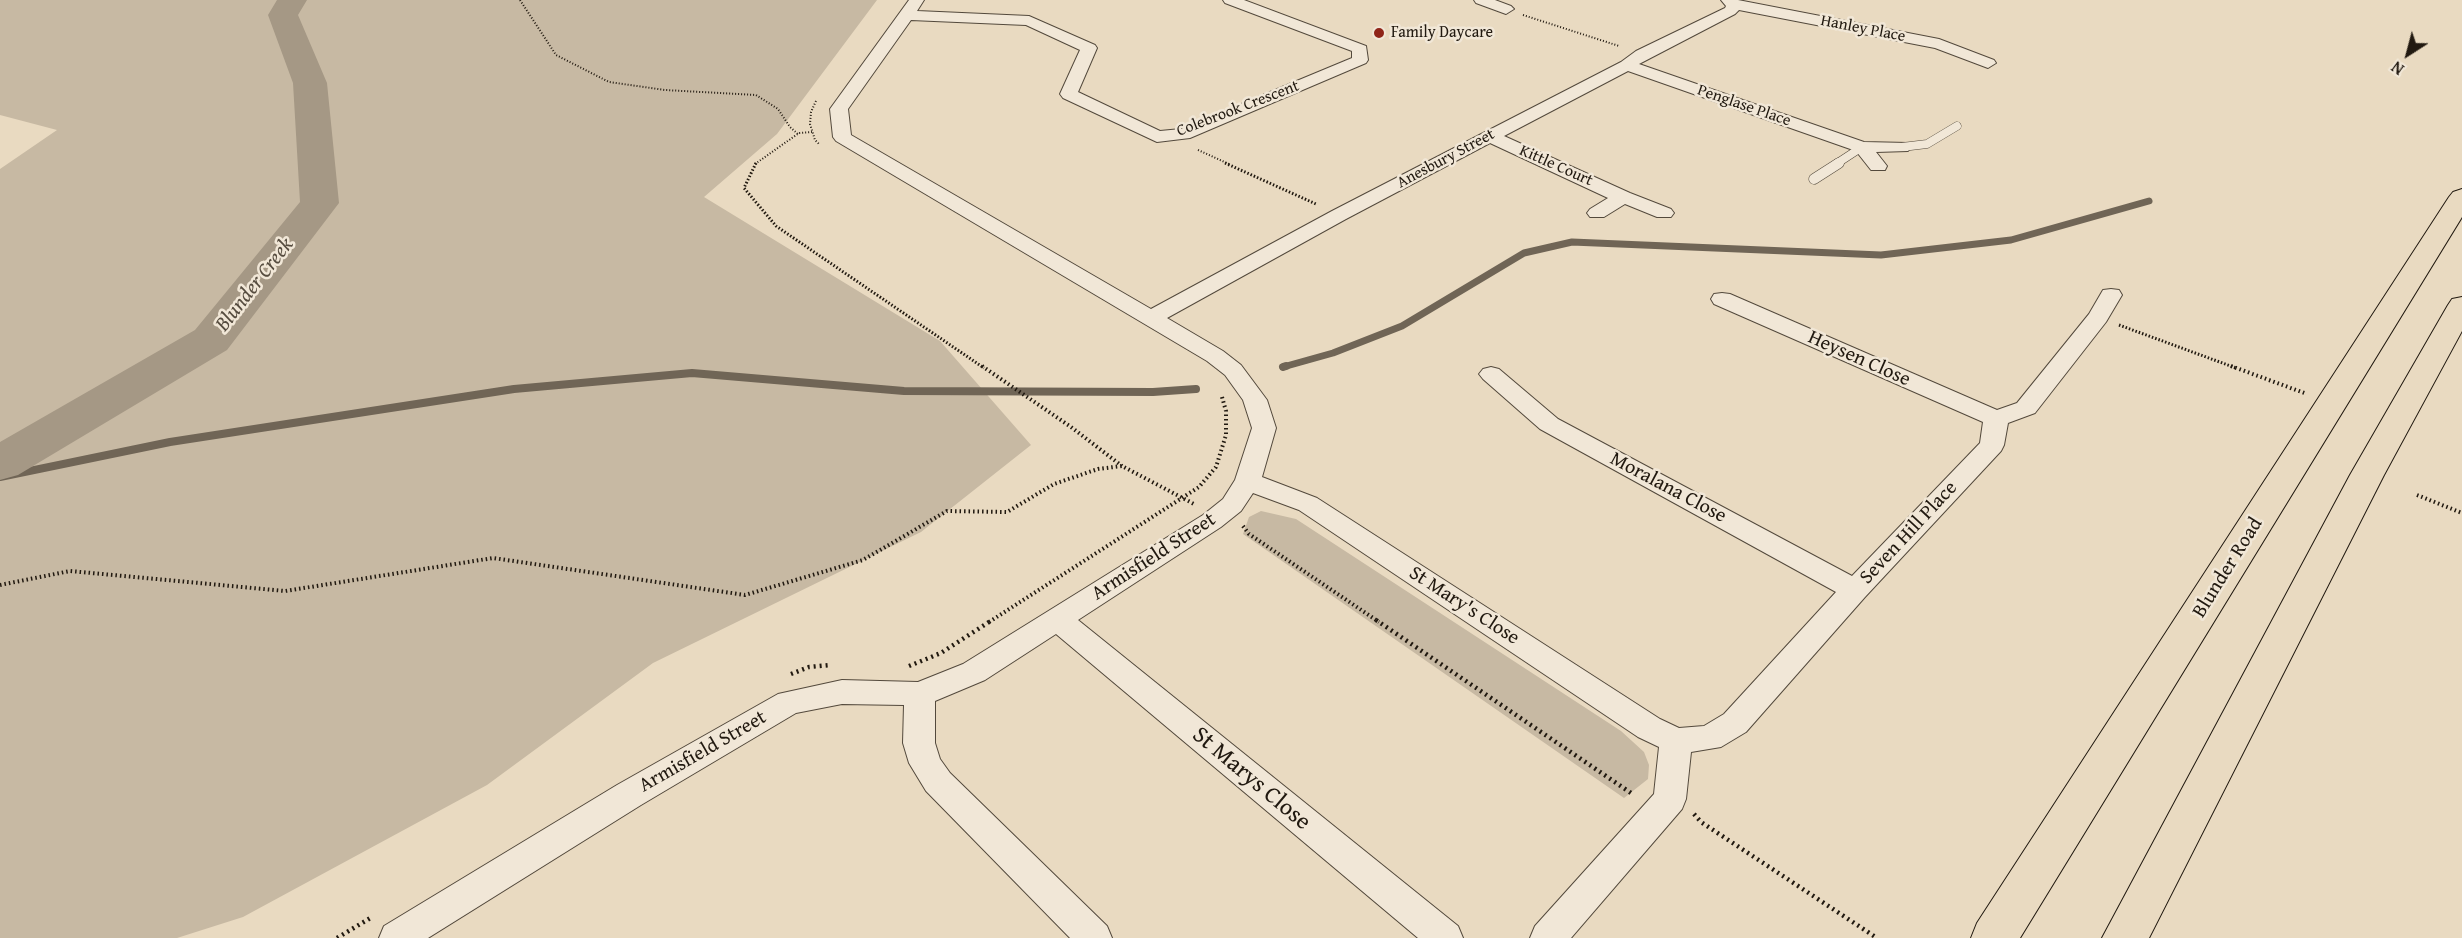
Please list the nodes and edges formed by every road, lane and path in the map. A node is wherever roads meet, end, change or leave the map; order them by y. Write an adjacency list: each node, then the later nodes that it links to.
1 (520, 0): 12 (path)
2 (1230, 0): 13 (street, Colebrook Crescent)
3 (1480, 0): 6 (street)
4 (1732, 2): 7 (street, Anesbury Street); 8 (street, Hanley Place)
5 (912, 8): 13 (street, Colebrook Crescent); 28 (street, Armisfield Street)
6 (1506, 9): 7 (path)
7 (1634, 59): 14 (street, Anesbury Street); 16 (street, Penglase Place)
8 (1988, 63)
9 (824, 92): 11 (path)
10 (1957, 126): 17 (lane)
11 (812, 132): 12 (path); 15 (path)
12 (798, 134): 33 (path)
13 (1184, 134): 24 (path)
14 (1489, 136): 20 (street, Kittle Court); 24 (street, Anesbury Street)
15 (822, 146)
16 (1862, 147): 17 (street, Penglase Place); 18 (street); 19 (lane)
17 (1902, 147)
18 (1878, 166)
19 (1814, 179)
20 (1623, 196): 22 (street, Kittle Court); 23 (street, Kittle Court)
21 (2462, 197): 31 (main road, Blunder Road)
22 (1597, 213)
23 (1664, 213)
24 (1339, 215): 28 (street, Anesbury Street)
25 (1722, 299): 32 (street, Heysen Close)
26 (2462, 305): 55 (main road)
27 (2104, 307): 31 (path); 32 (street)
28 (1149, 319): 34 (street, Armisfield Street)
29 (1491, 374): 40 (street, Moralana Close)
30 (1220, 392): 36 (path)
31 (2333, 403): 54 (main road, Blunder Road)
32 (1996, 419): 40 (street, Seven Hill Place)
33 (1122, 466): 36 (path); 39 (path)
34 (1248, 481): 37 (street, Armisfield Street); 46 (street, St Mary's Close)
35 (2417, 495): 38 (path)
36 (1183, 500): 37 (path); 43 (path)
37 (1224, 512): 41 (street, Armisfield Street); 47 (path)
38 (2462, 513)
39 (0, 585)
40 (1855, 590): 46 (street, Seven Hill Place)
41 (1058, 619): 45 (street, Armisfield Street); 51 (street, St Marys Close)
42 (839, 665): 44 (path)
43 (901, 665)
44 (788, 675)
45 (920, 694): 48 (street, Armisfield Street); 50 (street)
46 (1676, 741): 47 (street)
47 (1670, 799): 52 (street); 53 (path)
48 (395, 931): 49 (path)
49 (337, 938)
50 (1094, 938)
51 (1445, 938)
52 (1548, 938)
53 (1877, 938)
54 (1994, 938)
55 (2125, 938)

